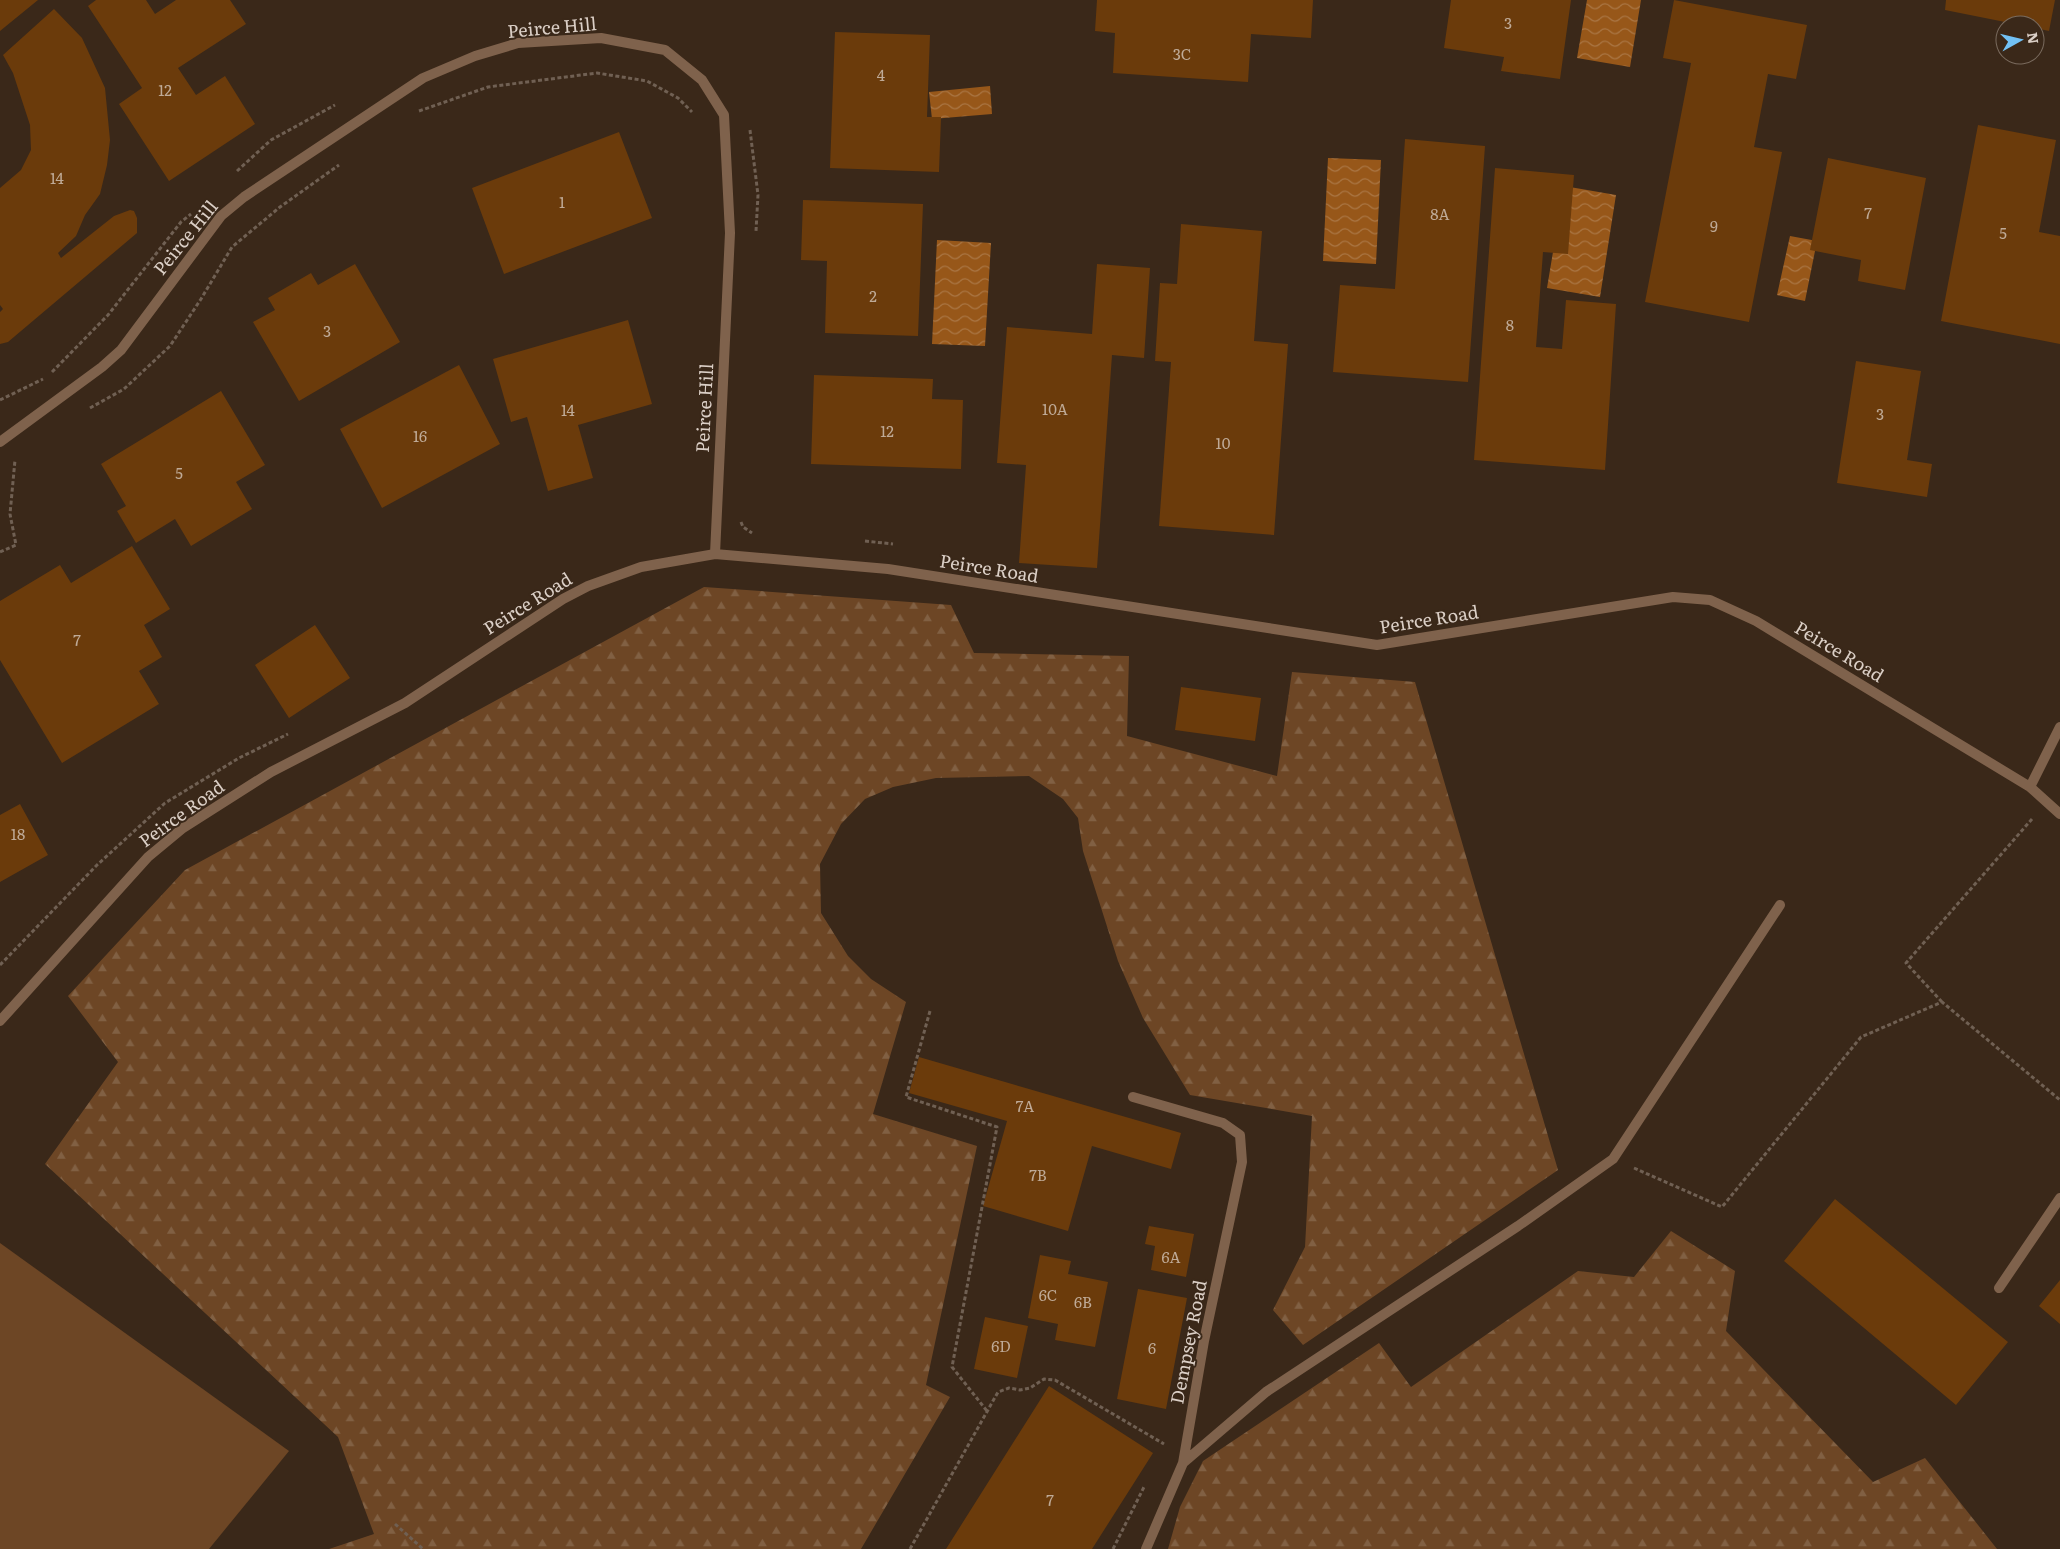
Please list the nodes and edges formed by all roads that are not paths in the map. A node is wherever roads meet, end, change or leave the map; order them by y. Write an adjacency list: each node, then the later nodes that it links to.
1 (0, 442): 2 (street, Peirce Hill)
2 (715, 554): 4 (street, Peirce Road); 7 (street, Peirce Road)
3 (2060, 727): 4 (street)
4 (2030, 787): 5 (street, Peirce Road)
5 (2060, 814)
6 (1780, 905): 11 (street)
7 (0, 1021)
8 (1134, 1097): 11 (street, Dempsey Road)
9 (2060, 1198): 10 (street)
10 (1999, 1288)
11 (1183, 1462): 12 (street, Dempsey Road)
12 (1146, 1549)

